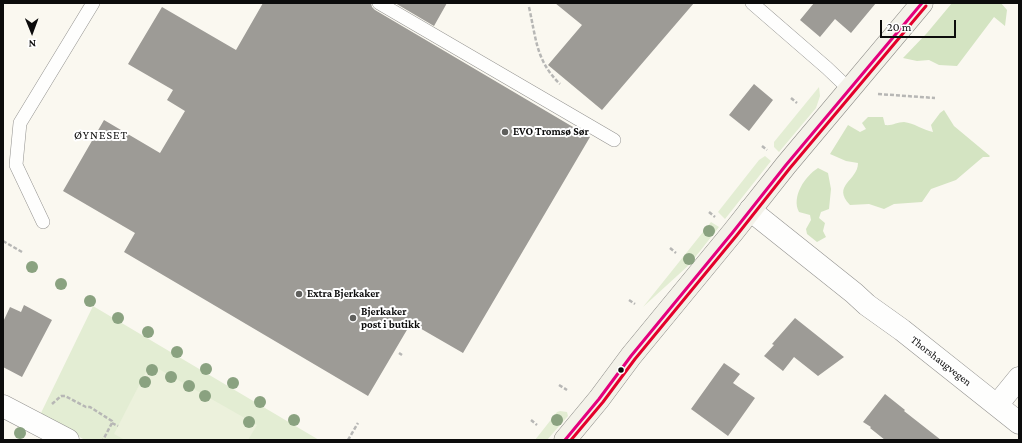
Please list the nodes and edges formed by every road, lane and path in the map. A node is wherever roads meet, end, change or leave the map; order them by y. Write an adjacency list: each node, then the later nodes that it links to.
1 (93, 3): 13 (lane)
2 (379, 3): 11 (lane)
3 (752, 3): 6 (lane)
4 (922, 3): 6 (street)
5 (529, 7): 7 (path)
6 (851, 87): 9 (path); 12 (street)
7 (565, 88)
8 (791, 98): 10 (path)
9 (935, 98)
10 (797, 103)
11 (614, 140)
12 (750, 210): 26 (street, Thorshaugvegen); 37 (street)
13 (43, 222)
14 (3, 241): 16 (path)
15 (670, 248): 17 (path)
16 (22, 252)
17 (676, 253)
18 (629, 300): 19 (path)
19 (635, 304)
20 (399, 353): 21 (path)
21 (402, 355)
22 (1019, 378): 26 (street)
23 (559, 385): 24 (path)
24 (566, 390)
25 (65, 396): 29 (path)
26 (997, 405): 31 (street, Thorshaugvegen)
27 (3, 406): 34 (street)
28 (531, 420): 32 (path)
29 (112, 423): 33 (path); 35 (path)
30 (358, 423): 36 (path)
31 (1019, 423)
32 (537, 424)
33 (118, 426)
34 (68, 440)
35 (103, 440)
36 (348, 440)
37 (565, 440)

